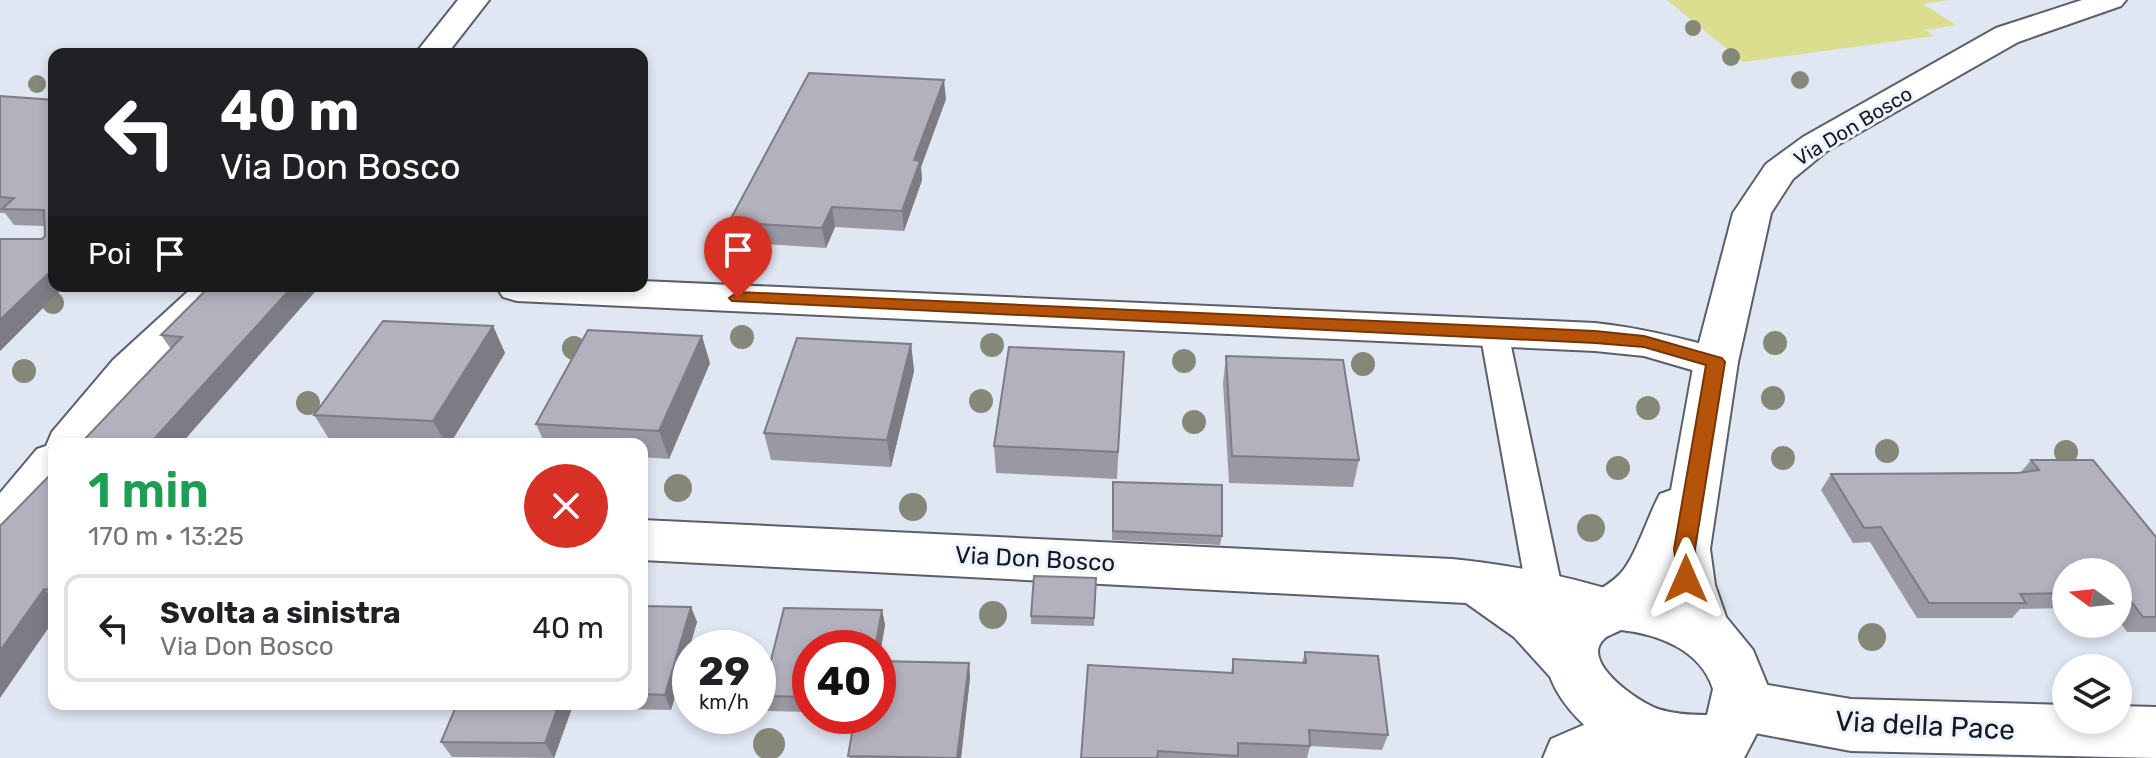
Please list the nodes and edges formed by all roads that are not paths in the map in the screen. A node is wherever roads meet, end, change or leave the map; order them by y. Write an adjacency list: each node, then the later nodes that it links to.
1 (474, 0): 3 (street)
2 (2111, 0): 7 (street, Via Don Bosco)
3 (436, 48)
4 (212, 292): 8 (street)
5 (606, 292): 6 (street)
6 (1494, 332): 7 (street); 14 (lane)
7 (1716, 362): 9 (street, Via Don Bosco)
8 (73, 438)
9 (1697, 460): 15 (street, Via Don Bosco); 16 (street, Via Don Bosco)
10 (48, 468): 11 (street)
11 (0, 528)
12 (648, 540): 13 (street, Via Don Bosco)
13 (1429, 578): 14 (street, Via Don Bosco); 17 (street, Via Don Bosco)
14 (1545, 593): 15 (street, Via Don Bosco)
15 (1612, 610): 16 (street); 17 (street)
16 (1709, 639): 19 (street)
17 (1572, 663): 20 (street)
18 (2156, 733): 19 (street, Via della Pace)
19 (1731, 735): 20 (street)
20 (1649, 747): 21 (street)
21 (1572, 758)

